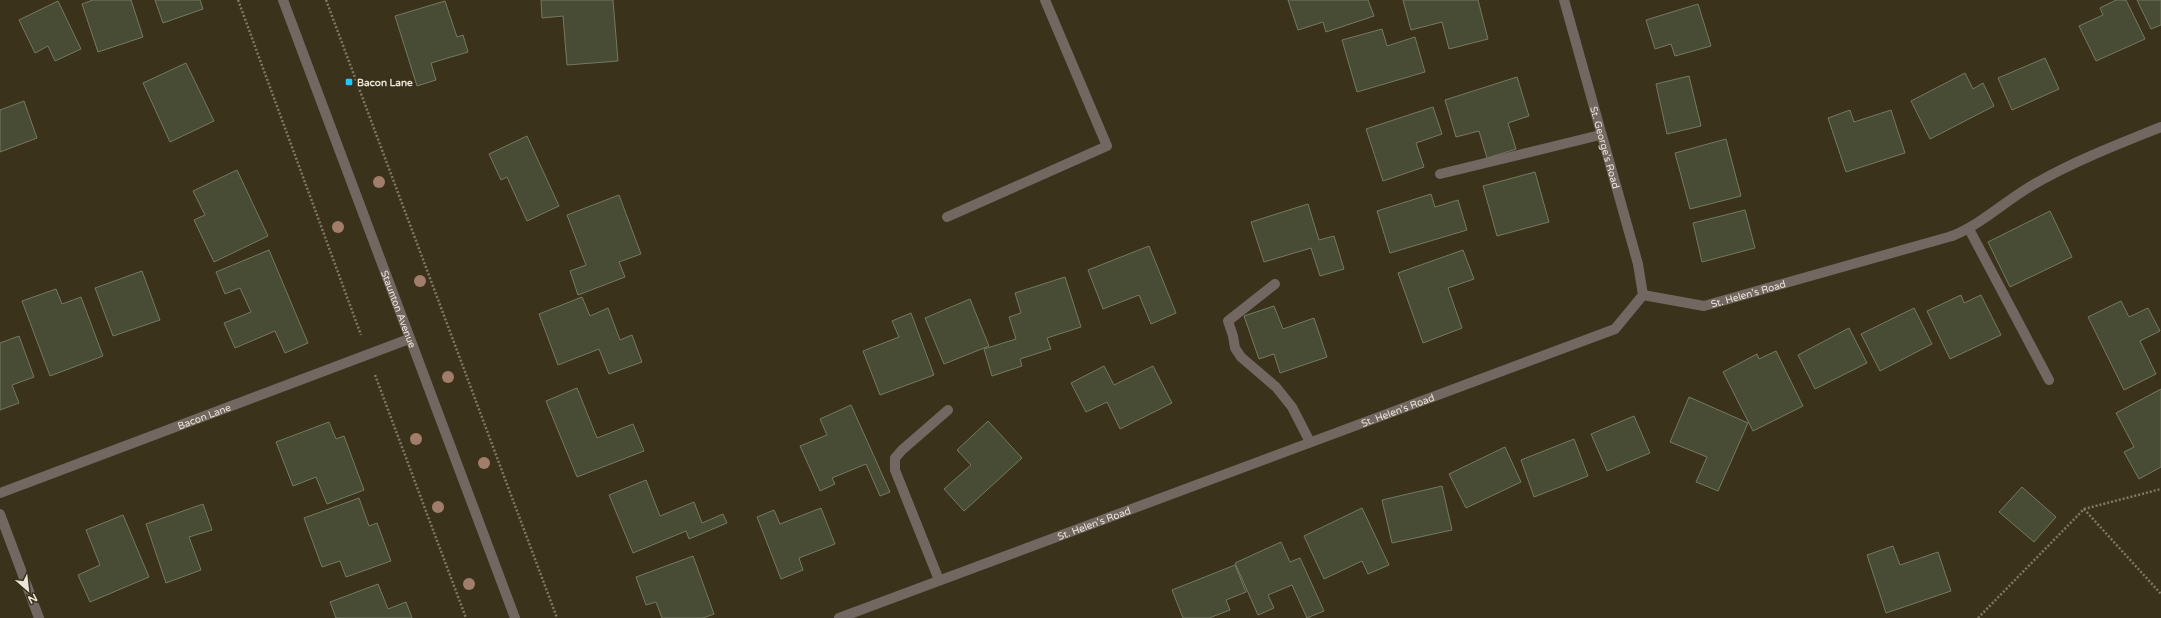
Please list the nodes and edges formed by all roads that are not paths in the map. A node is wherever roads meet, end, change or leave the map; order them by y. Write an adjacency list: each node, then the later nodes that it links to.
1 (283, 0): 11 (street, Staunton Avenue)
2 (1045, 0): 7 (street)
3 (1564, 0): 5 (street, St. George's Road)
4 (2161, 127): 8 (street, St. Helen's Road)
5 (1600, 135): 6 (street); 10 (street, St. George's Road)
6 (1440, 174)
7 (947, 216)
8 (1969, 229): 10 (street, St. Helen's Road); 12 (street)
9 (1275, 284): 14 (street)
10 (1643, 295): 14 (street, St. Helen's Road)
11 (409, 338): 15 (street, Bacon Lane); 19 (street, Staunton Avenue)
12 (2049, 380)
13 (948, 410): 17 (street)
14 (1310, 442): 17 (street, St. Helen's Road)
15 (0, 493)
16 (0, 514): 18 (street)
17 (939, 580): 20 (street, St. Helen's Road)
18 (38, 618)
19 (514, 618)
20 (840, 618)

